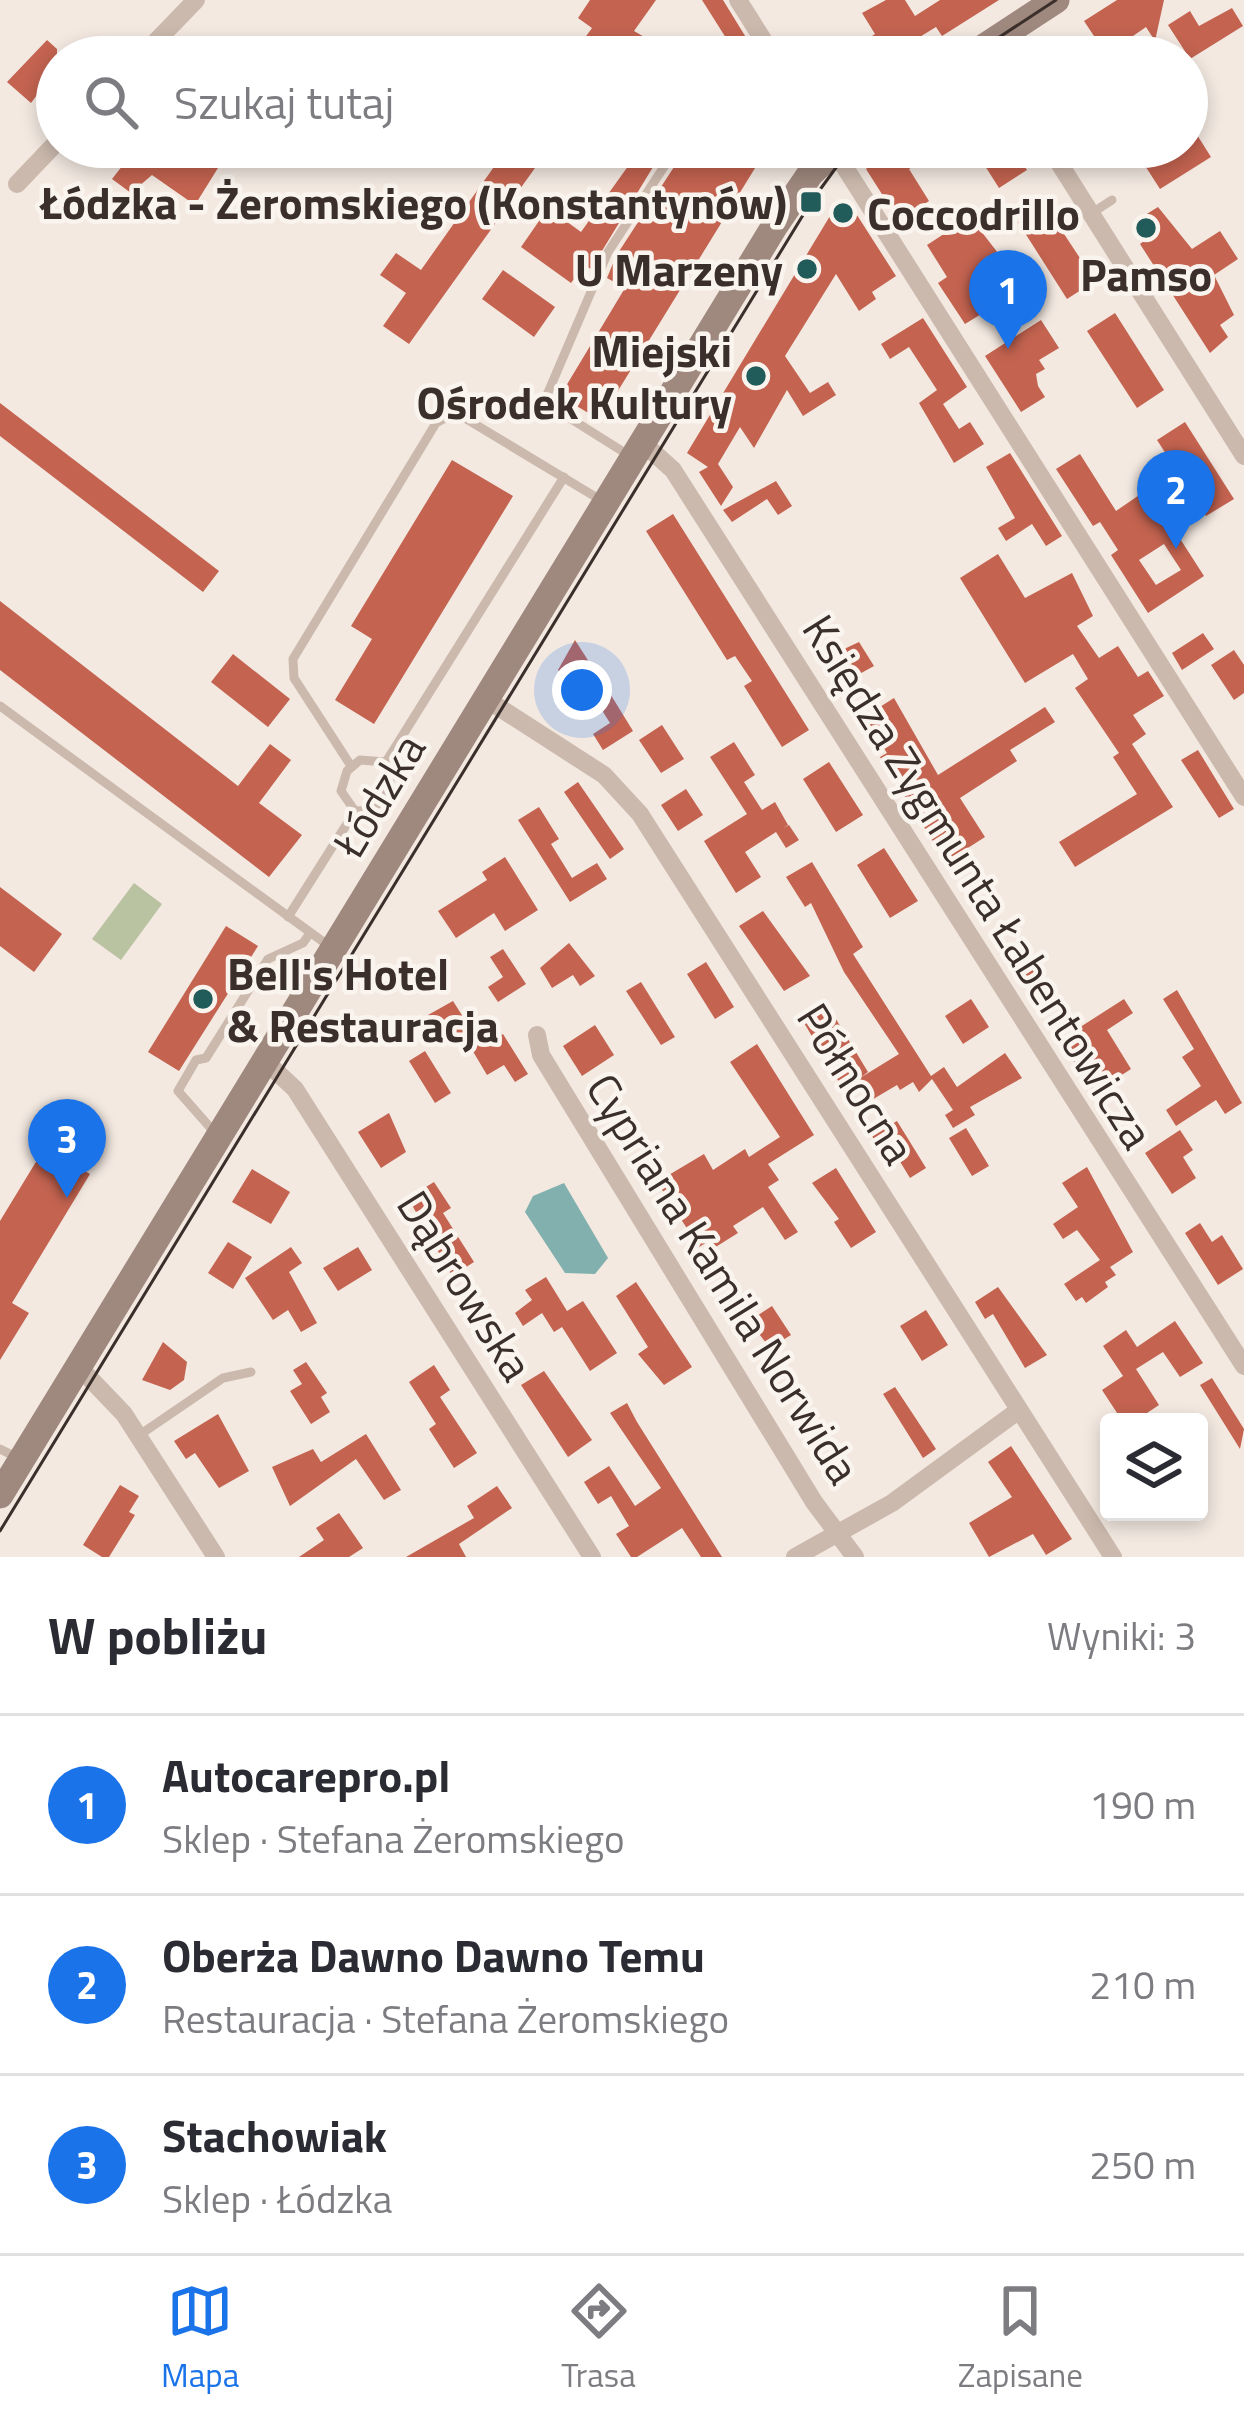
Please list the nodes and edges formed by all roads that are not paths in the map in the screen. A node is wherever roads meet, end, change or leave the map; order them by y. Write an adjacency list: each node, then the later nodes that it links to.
1 (196, 0): 4 (street)
2 (738, 0): 5 (street)
3 (1057, 0): 6 (main road)
4 (161, 36)
5 (761, 36)
6 (1006, 36)
7 (36, 164): 14 (street)
8 (663, 168): 17 (lane)
9 (806, 168): 13 (lane)
10 (815, 168): 13 (main road, Łódzka)
11 (848, 168): 25 (street)
12 (1062, 168): 16 (street)
13 (810, 173): 17 (main road, Łódzka)
14 (16, 184)
15 (1112, 200): 16 (lane)
16 (1091, 213): 18 (street)
17 (638, 451): 20 (main road, Łódzka); 33 (street, Księdza Zygmunta Łabentowicza)
18 (1244, 456)
19 (564, 477): 20 (lane); 23 (lane); 24 (lane)
20 (607, 503): 21 (main road, Łódzka)
21 (486, 699): 28 (main road, Łódzka); 35 (street, Północna)
22 (0, 706): 27 (lane)
23 (386, 762): 24 (lane); 26 (lane)
24 (351, 766): 26 (lane)
25 (1244, 797)
26 (355, 812): 27 (lane)
27 (288, 916): 28 (lane)
28 (322, 941): 30 (main road, Łódzka); 31 (lane)
29 (537, 1035): 39 (street, Cypriana Kamila Norwida)
30 (265, 1061): 31 (main road, Łódzka); 41 (street, Dąbrowska)
31 (219, 1137): 32 (main road, Łódzka)
32 (78, 1366): 36 (street); 37 (main road, Łódzka)
33 (1244, 1366)
34 (251, 1372): 36 (lane)
35 (1019, 1410): 39 (street); 44 (street, Północna)
36 (138, 1436): 40 (street)
37 (11, 1454): 38 (main road, Łódzka)
38 (0, 1495)
39 (838, 1534): 42 (street); 43 (street, Cypriana Kamila Norwida)
40 (216, 1557)
41 (592, 1557)
42 (795, 1557)
43 (855, 1557)
44 (1113, 1557)

